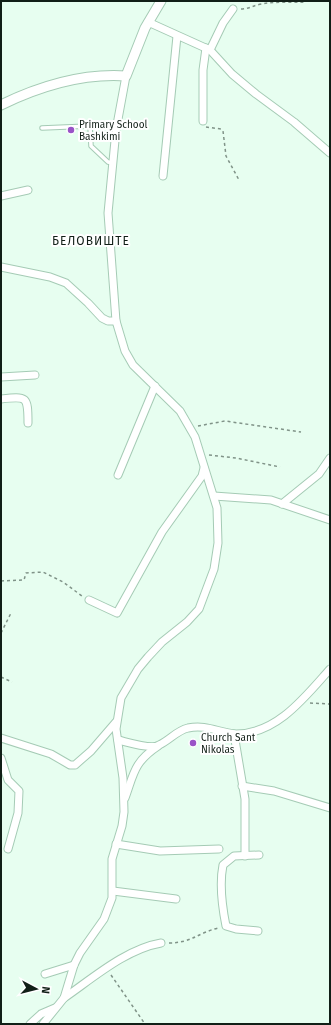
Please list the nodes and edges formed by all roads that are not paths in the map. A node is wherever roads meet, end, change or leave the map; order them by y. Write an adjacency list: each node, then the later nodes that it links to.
1 (160, 1): 3 (street)
2 (233, 9): 5 (street)
3 (148, 22): 4 (street); 6 (street)
4 (177, 36): 5 (street); 12 (street)
5 (208, 49): 8 (street); 10 (street)
6 (126, 76): 7 (street); 11 (street)
7 (1, 106)
8 (203, 121)
9 (42, 128): 11 (lane)
10 (330, 153)
11 (112, 164): 16 (street)
12 (163, 176)
13 (28, 190): 14 (street)
14 (1, 196)
15 (1, 267): 16 (street)
16 (116, 321): 19 (street)
17 (35, 375): 18 (street)
18 (1, 377)
19 (155, 386): 23 (street); 24 (street)
20 (1, 399): 21 (street)
21 (28, 423)
22 (330, 458): 26 (street)
23 (204, 466): 25 (street); 28 (street)
24 (118, 475)
25 (214, 496): 26 (street); 30 (street)
26 (282, 504): 27 (street)
27 (330, 520)
28 (89, 600)
29 (330, 669): 31 (street)
30 (116, 721): 32 (street); 33 (street)
31 (234, 734): 34 (street); 37 (street)
32 (1, 738)
33 (118, 740): 34 (street); 38 (street)
34 (158, 746): 38 (street)
35 (1, 758): 36 (street)
36 (2, 768): 41 (street)
37 (242, 786): 39 (street); 44 (street)
38 (124, 801): 40 (street)
39 (330, 808)
40 (116, 844): 42 (street); 45 (street)
41 (8, 849)
42 (219, 849)
43 (259, 855): 44 (street)
44 (245, 856): 47 (street)
45 (113, 891): 46 (street); 49 (street)
46 (176, 898)
47 (258, 931)
48 (161, 943): 51 (street)
49 (74, 965): 50 (street); 51 (street)
50 (45, 974)
51 (64, 998): 52 (street)
52 (55, 1008): 53 (street); 54 (street)
53 (30, 1024)
54 (43, 1024)

